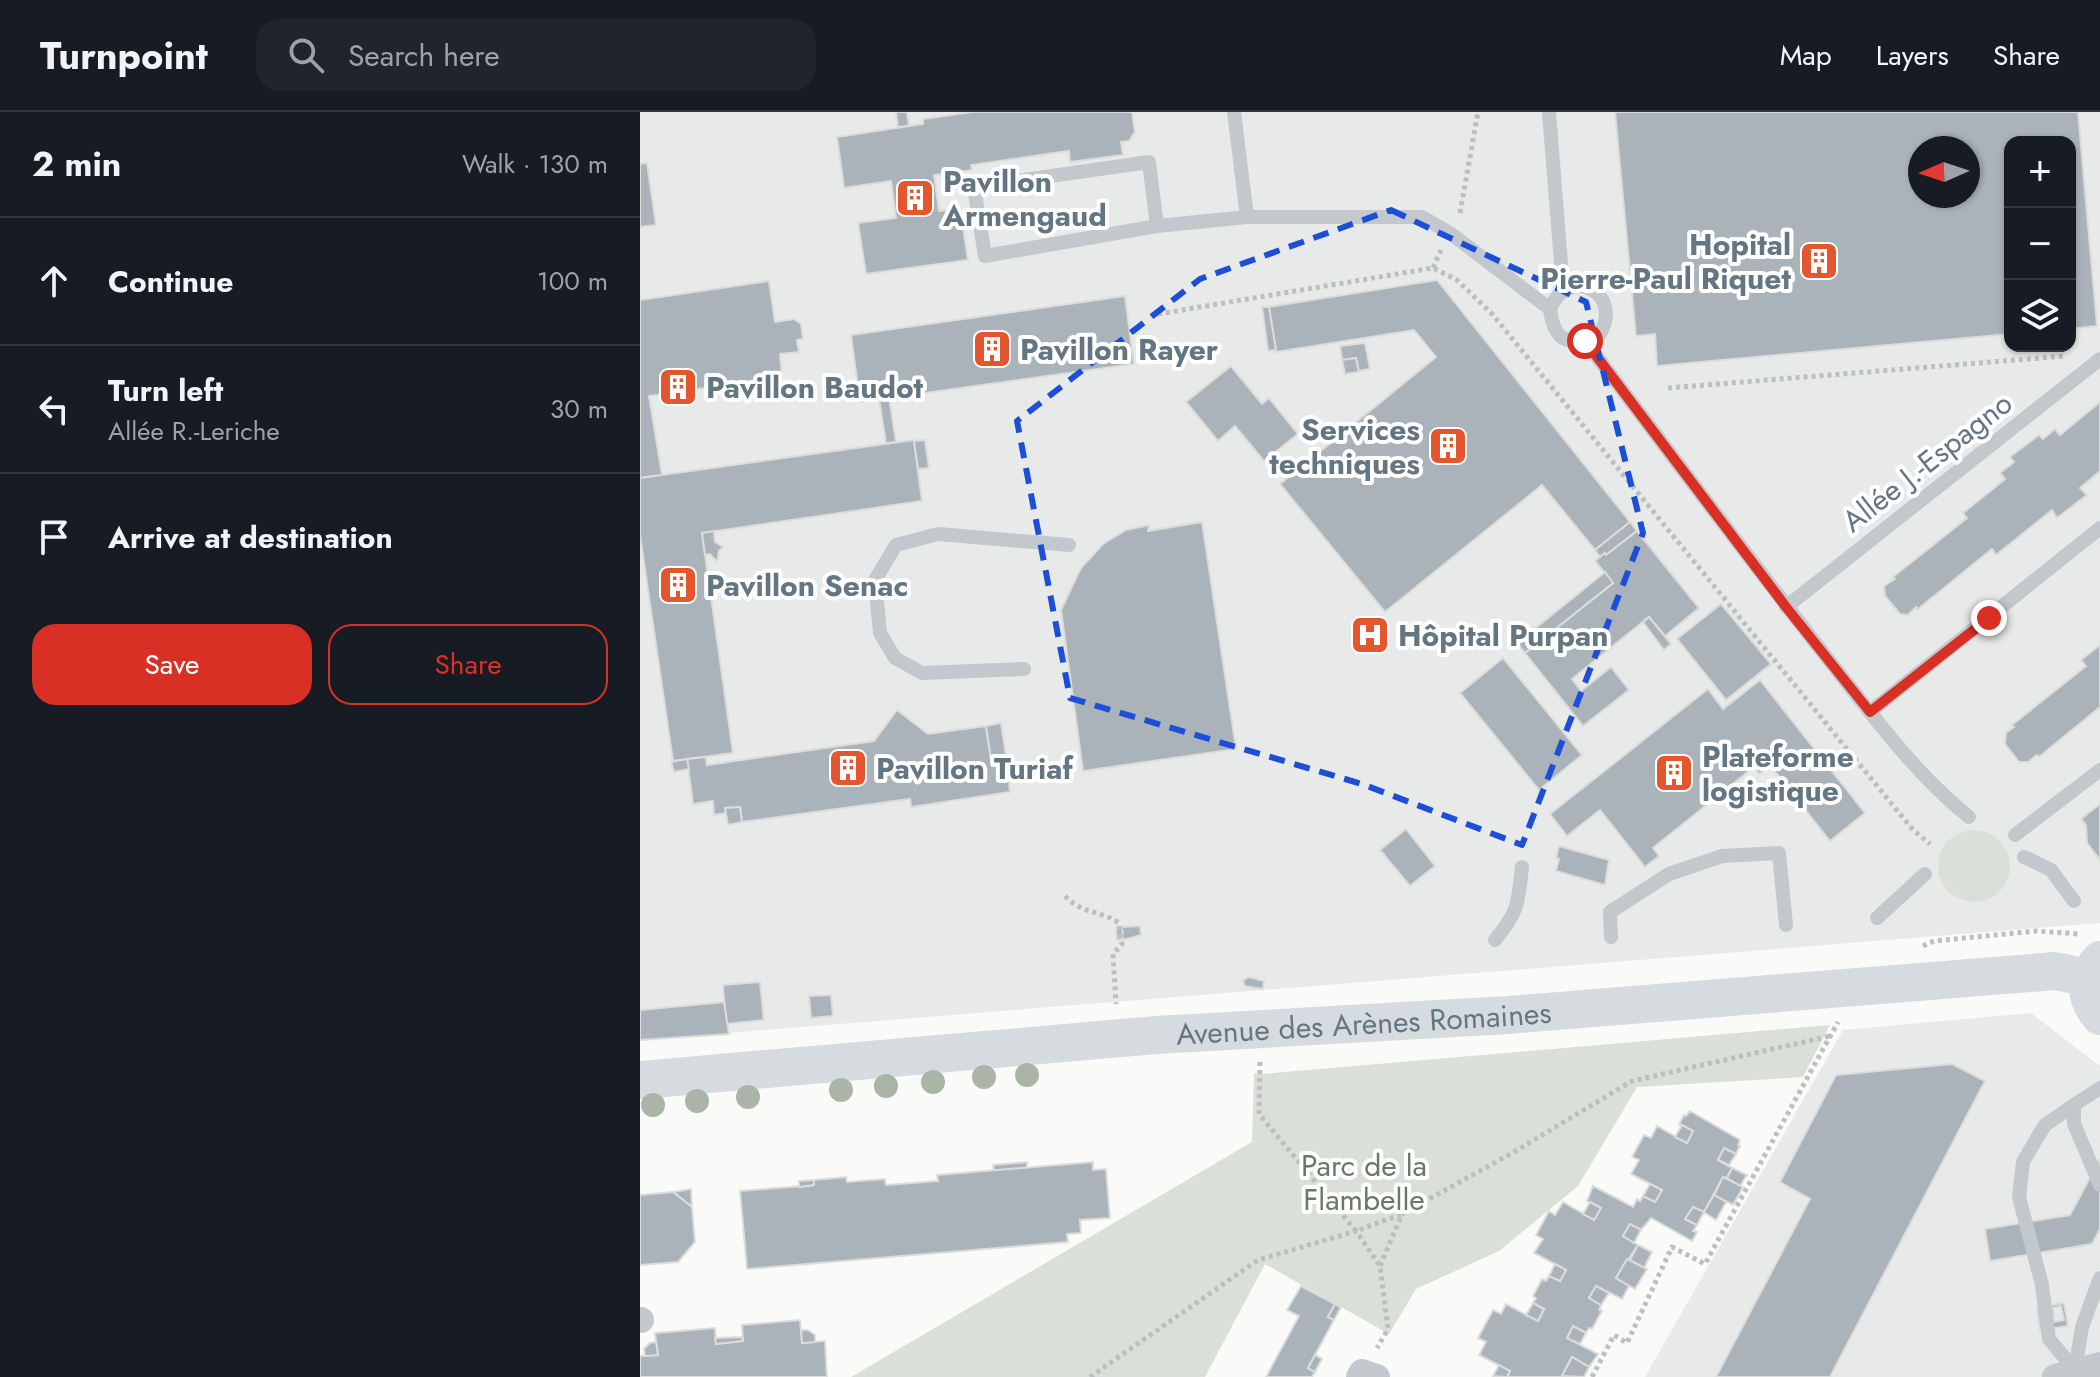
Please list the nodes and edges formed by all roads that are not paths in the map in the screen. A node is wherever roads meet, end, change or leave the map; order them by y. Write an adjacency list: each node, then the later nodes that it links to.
1 (1234, 112): 3 (lane)
2 (1549, 112): 5 (lane)
3 (1247, 217): 4 (lane); 6 (lane)
4 (1157, 226): 4 (lane)
5 (1563, 289): 6 (lane); 7 (lane)
6 (1550, 309): 7 (lane)
7 (1585, 341): 11 (lane)
8 (2100, 359): 11 (lane, Allée J.-Espagno)
9 (2100, 528): 13 (lane)
10 (1069, 545): 12 (lane)
11 (1786, 607): 13 (lane)
12 (1024, 669)
13 (1870, 712): 15 (lane)
14 (2100, 770): 16 (lane)
15 (1969, 817)
16 (2015, 835)
17 (2024, 857): 20 (lane)
18 (1522, 867): 24 (lane)
19 (1925, 874): 21 (lane)
20 (2074, 901)
21 (1877, 918)
22 (1786, 925): 23 (lane)
23 (1611, 937)
24 (1495, 940)
25 (2094, 969): 26 (main road); 27 (main road, Avenue des Arènes Romaines)
26 (2100, 1016)
27 (640, 1080)
28 (2100, 1088): 29 (lane)
29 (2074, 1105): 30 (lane); 32 (lane)
30 (2100, 1185)
31 (2100, 1278): 32 (lane)
32 (2077, 1371)

